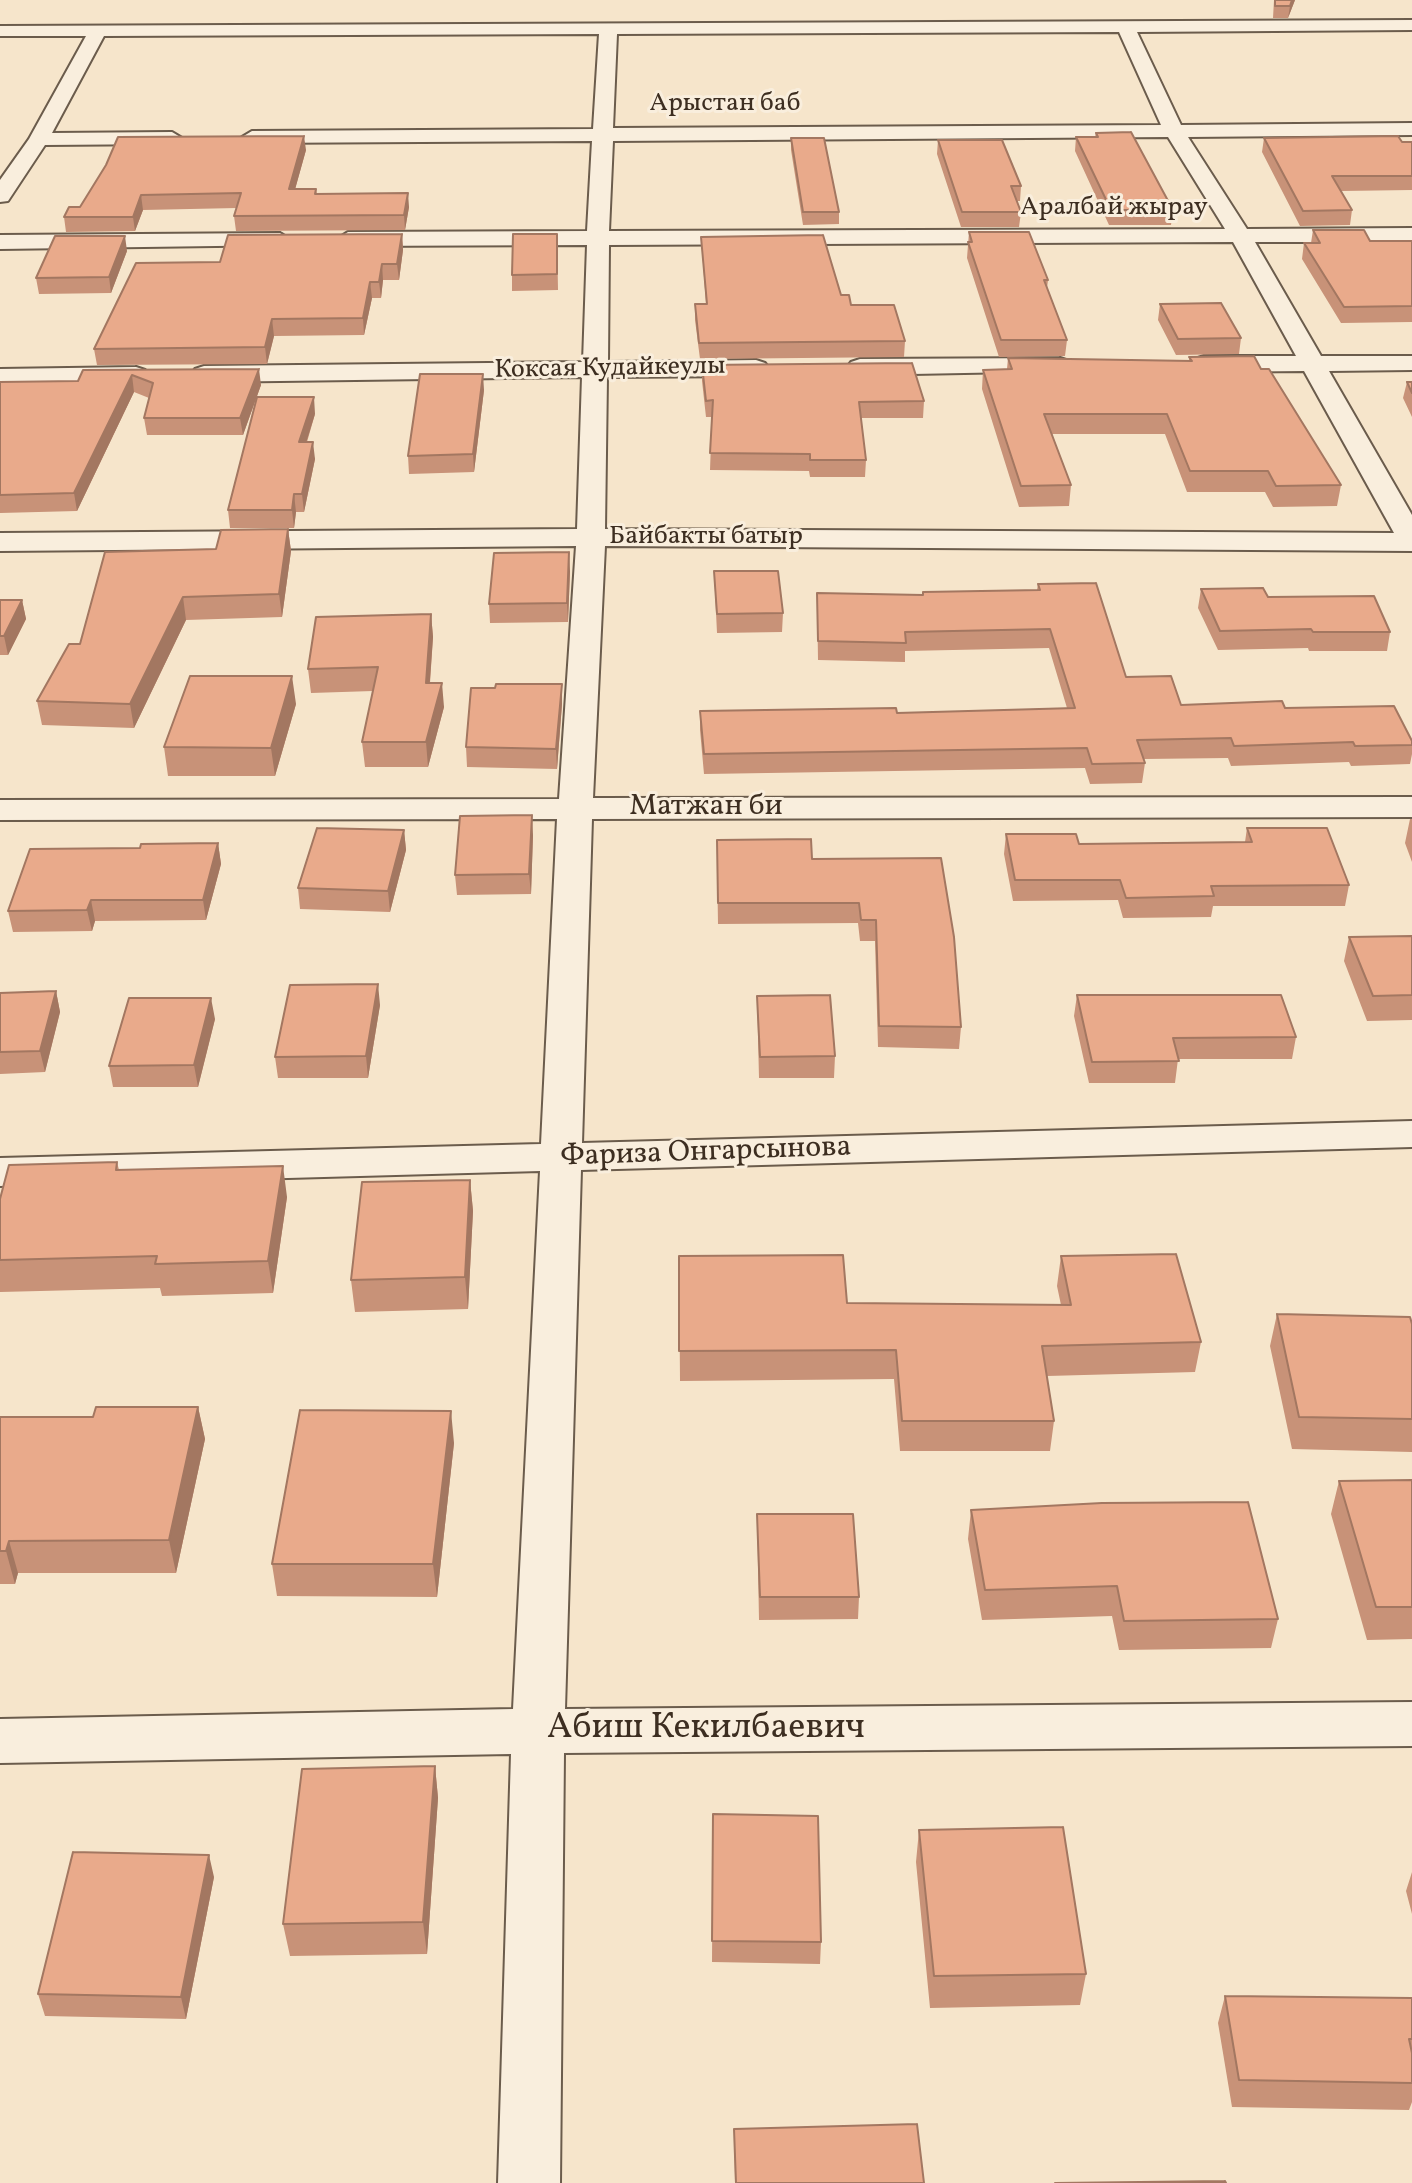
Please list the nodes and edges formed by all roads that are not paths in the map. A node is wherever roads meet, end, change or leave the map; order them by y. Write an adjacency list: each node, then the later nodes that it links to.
1 (507, 9): 6 (street)
2 (771, 9): 7 (street)
3 (200, 14): 9 (street)
4 (1412, 25): 5 (street)
5 (1125, 26): 7 (street); 12 (street)
6 (491, 27): 8 (street); 9 (street)
7 (758, 27): 8 (street)
8 (608, 28): 14 (street)
9 (180, 29): 10 (street)
10 (98, 30): 11 (street); 17 (street)
11 (0, 31)
12 (1173, 129): 13 (street, Арыстан баб); 14 (street, Арыстан баб); 20 (street)
13 (1412, 129)
14 (603, 134): 15 (street, Арыстан баб); 21 (street)
15 (227, 137)
16 (196, 138): 17 (street)
17 (39, 139): 18 (street)
18 (0, 196)
19 (1412, 235): 20 (street, Аралбай жырау)
20 (1241, 237): 21 (street, Аралбай жырау); 25 (street)
21 (598, 238): 22 (street, Аралбай жырау); 31 (street)
22 (331, 239)
23 (299, 240): 24 (street)
24 (0, 242)
25 (1314, 363): 26 (street); 27 (street); 34 (street)
26 (1412, 363)
27 (1186, 364)
28 (1090, 365): 30 (street)
29 (786, 368): 31 (street, Коксая Кудайкеулы)
30 (834, 368)
31 (595, 370): 32 (street, Коксая Кудайкеулы); 33 (street)
32 (0, 377)
33 (591, 537): 34 (street, Байбакты батыр); 35 (street, Байбакты батыр); 37 (street)
34 (1412, 541)
35 (0, 542)
36 (1412, 807): 37 (street, Матжан би)
37 (575, 808): 38 (street, Матжан би); 40 (street)
38 (0, 810)
39 (1412, 1134): 40 (street, Фариза Онгарсынова)
40 (560, 1159): 41 (street, Фариза Онгарсынова); 43 (street)
41 (0, 1172)
42 (1412, 1724): 43 (street, Абиш Кекилбаевич)
43 (538, 1731): 44 (street, Абиш Кекилбаевич); 45 (street)
44 (0, 1741)
45 (529, 2183)

